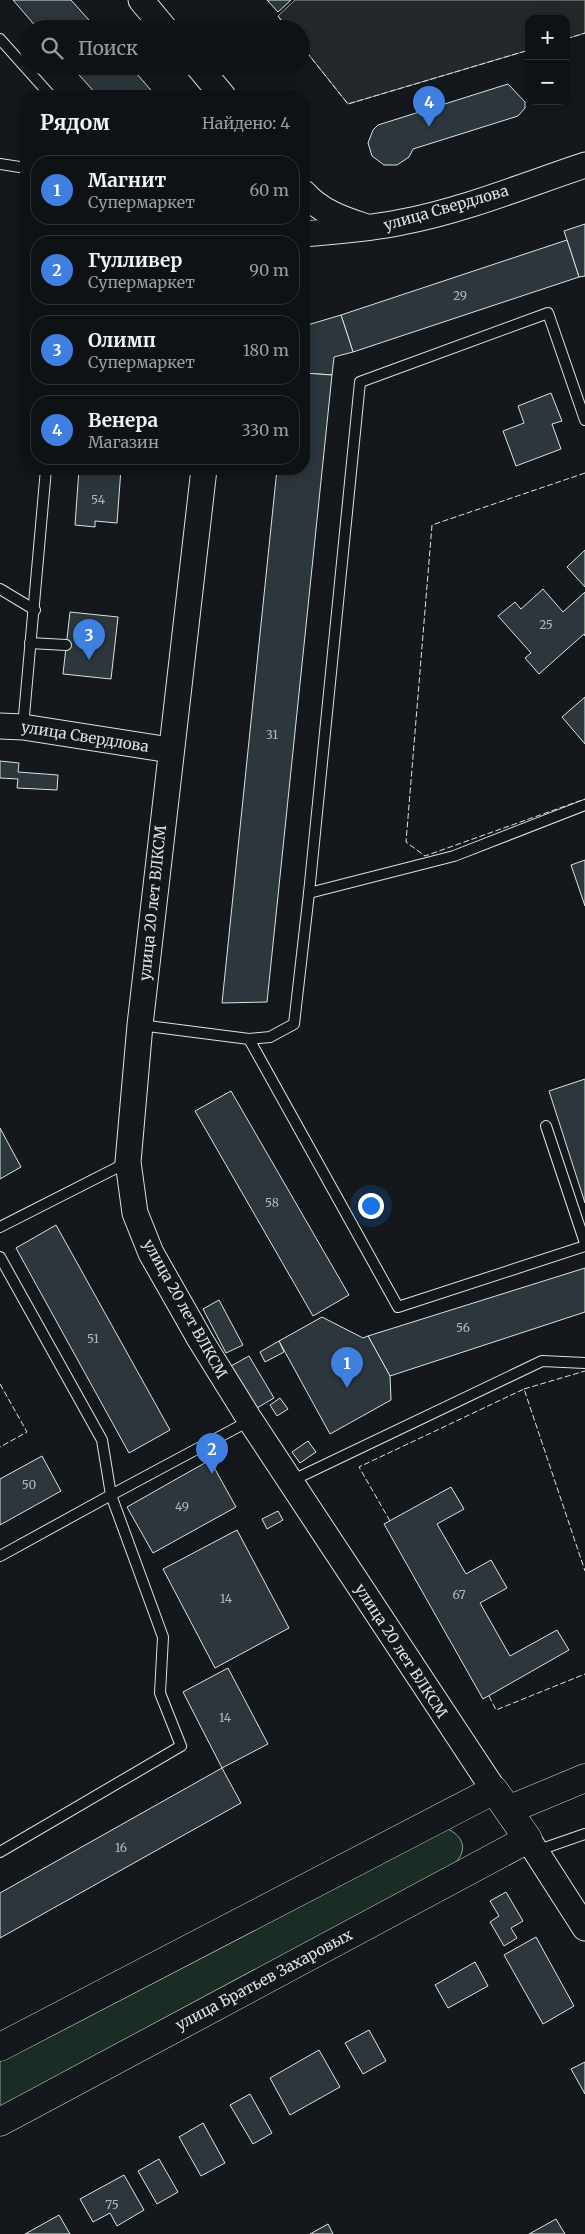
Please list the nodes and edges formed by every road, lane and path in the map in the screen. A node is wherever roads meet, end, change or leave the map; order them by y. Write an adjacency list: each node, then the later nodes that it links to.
1 (141, 0): 2 (street)
2 (158, 20)
3 (0, 39): 4 (lane)
4 (20, 61)
5 (32, 75): 7 (lane)
6 (206, 75): 8 (street)
7 (46, 90)
8 (218, 90)
9 (0, 164): 11 (lane)
10 (585, 165): 13 (street, улица Свердлова)
11 (20, 167)
12 (310, 197): 13 (street)
13 (372, 228): 14 (street, улица Свердлова)
14 (310, 233)
15 (585, 420): 25 (lane)
16 (46, 475): 19 (lane)
17 (203, 475): 23 (street, улица 20 лет ВЛКСМ)
18 (0, 589): 19 (lane)
19 (35, 610): 20 (lane)
20 (30, 643): 21 (lane); 22 (lane)
21 (66, 645)
22 (12, 726): 23 (street, улица Свердлова)
23 (170, 750): 26 (street, улица 20 лет ВЛКСМ)
24 (585, 805): 25 (lane)
25 (310, 893): 27 (lane)
26 (140, 1025): 27 (lane); 29 (street, улица 20 лет ВЛКСМ)
27 (249, 1039): 31 (lane)
28 (546, 1126): 31 (lane)
29 (128, 1162): 30 (lane); 34 (street, улица 20 лет ВЛКСМ)
30 (0, 1227)
31 (585, 1245)
32 (0, 1258): 36 (lane)
33 (585, 1363): 35 (lane)
34 (250, 1420): 35 (street, улица 20 лет ВЛКСМ); 36 (lane)
35 (291, 1481): 39 (street, улица 20 лет ВЛКСМ)
36 (111, 1495): 37 (lane); 42 (lane)
37 (0, 1556)
38 (585, 1778): 39 (main road)
39 (501, 1800): 41 (main road, улица 20 лет ВЛКСМ); 44 (main road)
40 (585, 1834): 41 (lane)
41 (532, 1845): 43 (street, улица 20 лет ВЛКСМ); 45 (main road, улица Братьев Захаровых)
42 (0, 1852)
43 (585, 1928)
44 (0, 2047)
45 (0, 2122)

